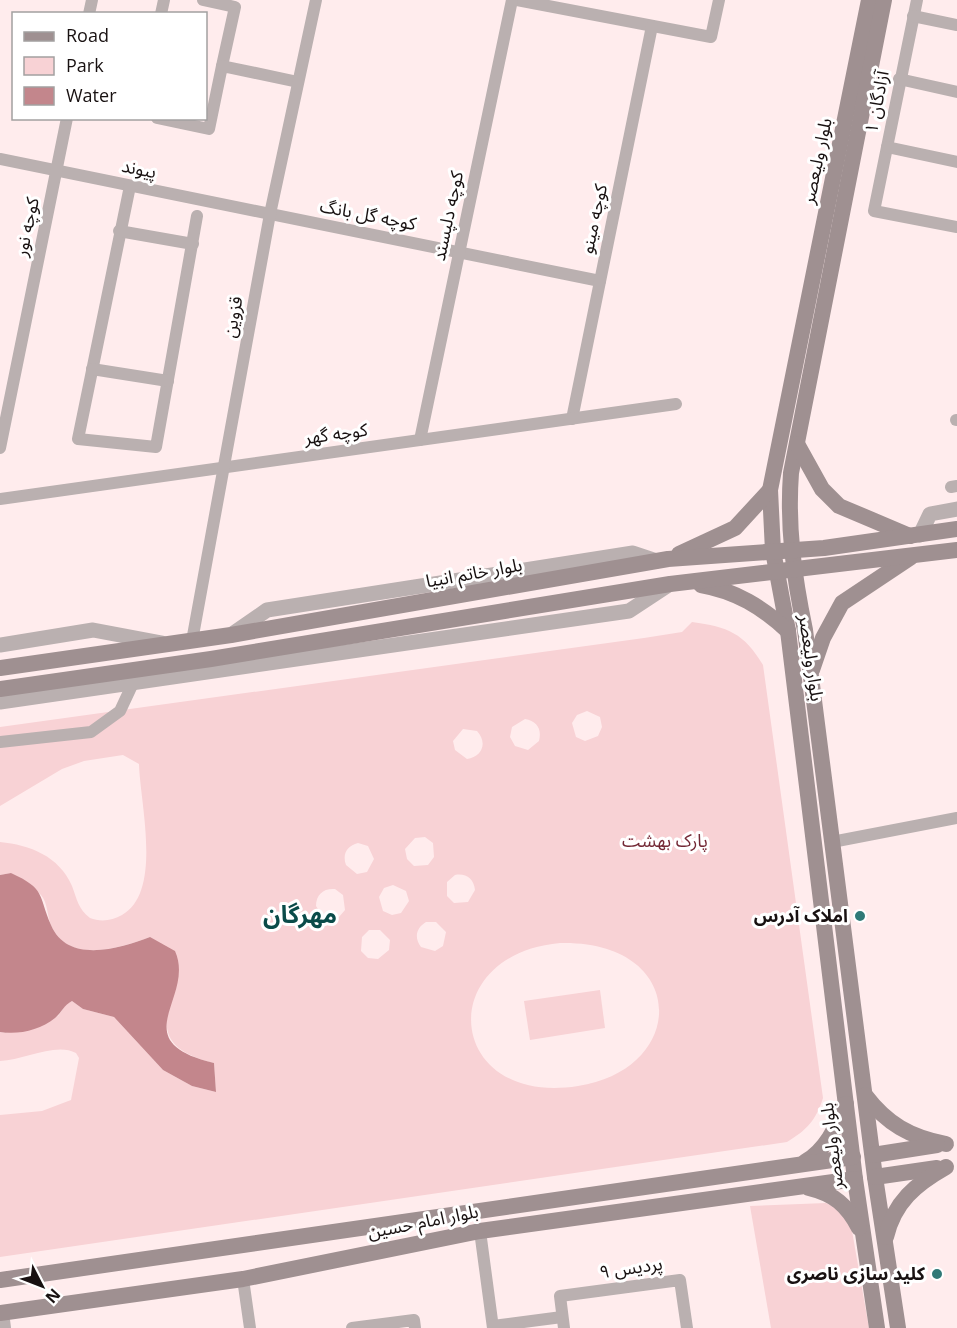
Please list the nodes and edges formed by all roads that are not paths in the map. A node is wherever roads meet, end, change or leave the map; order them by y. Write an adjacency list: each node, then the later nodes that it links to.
1 (203, 0): 11 (street)
2 (316, 0): 14 (street, قزوین)
3 (514, 0): 10 (street); 28 (street, کوچه دلپسند)
4 (719, 0): 10 (street)
5 (869, 0): 12 (main road, بلوار ولیعصر)
6 (884, 0): 12 (main road, بلوار ولیعصر)
7 (917, 0): 8 (street, آزادگان ۱)
8 (913, 16): 9 (street); 13 (street, آزادگان ۱)
9 (957, 25)
10 (652, 26): 29 (street, کوچه مینو)
11 (222, 66): 14 (street); 17 (street)
12 (862, 72): 35 (main road, بلوار ولیعصر); 38 (main road, بلوار ولیعصر)
13 (899, 80): 15 (street); 18 (street, آزادگان ۱)
14 (298, 82): 23 (street, قزوین)
15 (957, 92)
16 (67, 120): 21 (street, کوچه نور)
17 (166, 120)
18 (886, 147): 20 (street); 25 (street, آزادگان ۱)
19 (0, 159): 21 (street, پیوند)
20 (957, 162)
21 (57, 171): 22 (street, پیوند); 36 (street, کوچه نور)
22 (130, 186): 23 (street, پیوند); 26 (street)
23 (270, 214): 28 (street, کوچه گل بانگ); 37 (street, قزوین)
24 (197, 216): 27 (street)
25 (957, 227)
26 (119, 231): 27 (street); 30 (street)
27 (193, 244): 31 (street)
28 (459, 252): 29 (street, کوچه گل بانگ); 34 (street, کوچه دلپسند)
29 (600, 281): 33 (street, کوچه مینو)
30 (92, 369): 31 (street); 31 (street)
31 (168, 381)
32 (676, 404): 33 (street, کوچه گهر)
33 (572, 418): 34 (street, کوچه گهر)
34 (420, 440): 37 (street, کوچه گهر)
35 (797, 444): 39 (main road, بلوار ولیعصر); 44 (main road)
36 (0, 448)
37 (223, 468): 41 (street, کوچه گهر); 58 (street, قزوین)
38 (774, 473): 39 (main road); 40 (main road, بلوار ولیعصر)
39 (790, 476): 46 (main road, بلوار ولیعصر)
40 (770, 490): 47 (main road, بلوار ولیعصر); 51 (main road)
41 (0, 499)
42 (957, 509): 44 (street)
43 (957, 529): 44 (main road, بلوار خاتم انبیا)
44 (915, 535): 45 (main road, بلوار خاتم انبیا)
45 (893, 539): 46 (main road, بلوار خاتم انبیا); 50 (main road)
46 (790, 550): 47 (main road, بلوار خاتم انبیا); 52 (main road, بلوار ولیعصر)
47 (773, 551): 51 (main road, بلوار خاتم انبیا); 52 (main road, بلوار ولیعصر)
48 (953, 553): 49 (main road)
49 (914, 555): 50 (main road); 62 (main road)
50 (896, 557): 52 (main road)
51 (668, 560): 53 (main road); 54 (main road, بلوار خاتم انبیا); 57 (street)
52 (785, 570): 53 (main road); 56 (main road, بلوار ولیعصر); 62 (main road, بلوار ولیعصر)
53 (679, 583): 55 (main road); 56 (main road); 63 (street)
54 (437, 599): 55 (main road); 57 (main road, بلوار خاتم انبیا)
55 (440, 622): 64 (main road)
56 (788, 631): 70 (main road, بلوار ولیعصر)
57 (231, 635): 58 (main road, بلوار خاتم انبیا)
58 (192, 641): 59 (main road, بلوار خاتم انبیا)
59 (171, 644): 60 (street); 61 (main road, بلوار خاتم انبیا)
60 (0, 645)
61 (0, 668)
62 (810, 674): 68 (main road, بلوار ولیعصر)
63 (134, 681): 65 (street); 66 (street)
64 (0, 689)
65 (0, 702)
66 (0, 742)
67 (957, 818): 68 (street)
68 (832, 843): 69 (main road, بلوار ولیعصر)
69 (865, 1094): 71 (main road); 72 (main road, بلوار ولیعصر)
70 (846, 1103): 73 (main road, بلوار ولیعصر); 74 (main road)
71 (952, 1143): 72 (main road)
72 (873, 1155): 76 (main road, بلوار ولیعصر)
73 (853, 1157): 74 (main road, بلوار امام حسین); 77 (main road, بلوار ولیعصر)
74 (802, 1164): 79 (main road, بلوار امام حسین)
75 (951, 1166): 76 (main road); 83 (main road)
76 (875, 1177): 83 (main road, بلوار ولیعصر)
77 (855, 1179): 78 (main road, بلوار امام حسین); 82 (main road, بلوار ولیعصر)
78 (802, 1187): 80 (main road, بلوار امام حسین); 82 (main road)
79 (438, 1216): 81 (main road); 85 (main road, بلوار امام حسین)
80 (480, 1231): 81 (main road, بلوار امام حسین); 88 (street)
81 (444, 1237): 84 (main road, بلوار امام حسین)
82 (864, 1240): 93 (main road, بلوار ولیعصر)
83 (885, 1241): 94 (main road, بلوار ولیعصر)
84 (243, 1279): 86 (main road, بلوار امام حسین); 89 (street)
85 (0, 1280)
86 (3, 1318)
87 (563, 1322): 88 (street, پردیس ۹); 92 (street, پردیس ۹)
88 (493, 1327)
89 (250, 1328)
90 (352, 1328): 91 (street)
91 (415, 1328)
92 (687, 1328)
93 (877, 1328)
94 (898, 1328)

